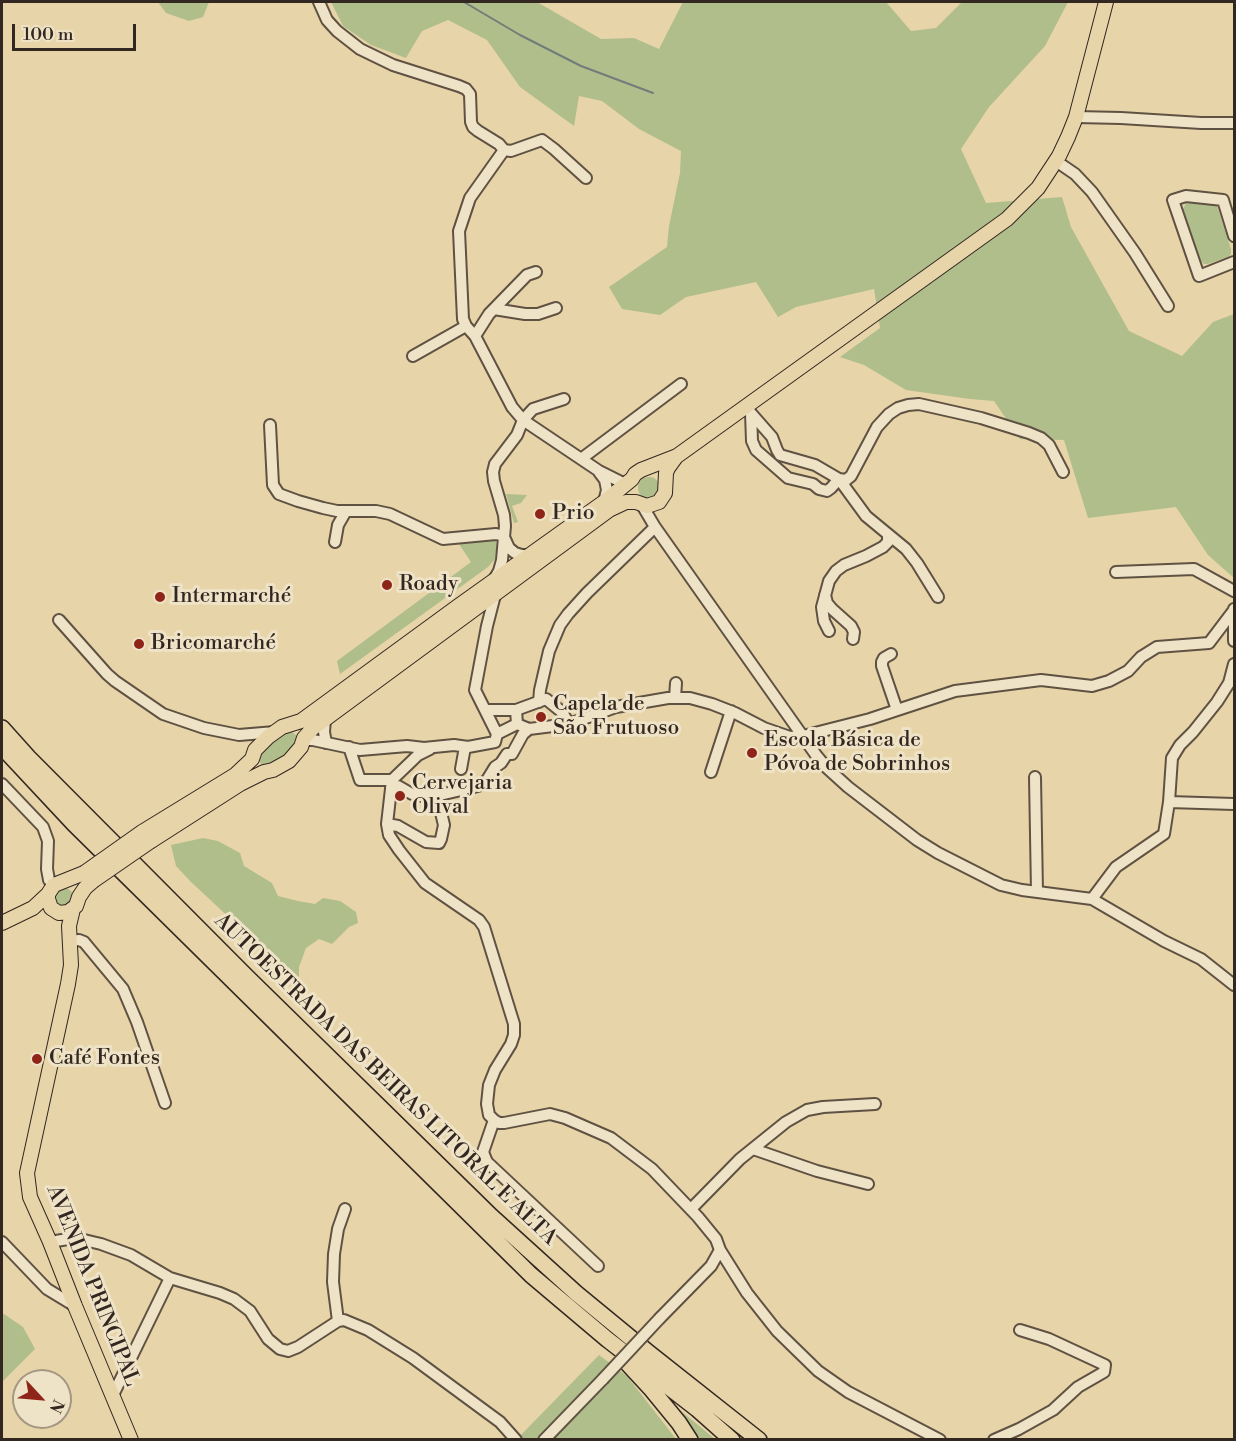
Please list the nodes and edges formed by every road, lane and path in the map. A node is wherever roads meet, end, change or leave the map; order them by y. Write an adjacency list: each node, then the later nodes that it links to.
1 (320, 2): 5 (street)
2 (1106, 2): 3 (main road)
3 (1076, 117): 4 (street); 6 (main road)
4 (1234, 123)
5 (504, 150): 7 (street); 14 (street)
6 (1056, 161): 11 (street); 19 (main road)
7 (586, 178)
8 (1234, 236): 9 (street)
9 (1234, 262)
10 (536, 272): 13 (street)
11 (1168, 306)
12 (556, 308): 13 (street)
13 (494, 309): 15 (street)
14 (466, 326): 15 (street); 16 (street)
15 (475, 336): 20 (street)
16 (413, 356)
17 (681, 384): 23 (street)
18 (564, 399): 20 (street)
19 (748, 410): 22 (main road); 27 (street); 27 (street)
20 (523, 420): 23 (street); 36 (street)
21 (270, 425): 33 (street)
22 (677, 456): 24 (main road); 28 (main road)
23 (581, 459): 25 (street)
24 (647, 469): 28 (main road); 29 (main road)
25 (599, 471): 29 (street); 30 (street)
26 (1062, 472): 27 (street)
27 (839, 479): 35 (street)
28 (665, 481): 31 (main road)
29 (628, 482): 30 (main road); 32 (main road)
30 (604, 502): 38 (main road)
31 (658, 502): 32 (main road); 34 (street)
32 (639, 503): 34 (street); 40 (main road)
33 (346, 511): 36 (street); 37 (street)
34 (655, 527): 55 (street); 67 (street)
35 (888, 535): 42 (street); 43 (street)
36 (504, 536): 38 (street); 40 (street)
37 (335, 542)
38 (530, 555): 40 (main road)
39 (1116, 572): 41 (street)
40 (494, 588): 45 (main road); 47 (street); 63 (main road)
41 (1234, 591)
42 (825, 595): 48 (street); 49 (street)
43 (938, 597)
44 (1234, 610): 50 (street); 58 (street)
45 (470, 612): 47 (street); 60 (main road)
46 (59, 620): 68 (street)
47 (487, 626): 56 (street)
48 (829, 632)
49 (853, 639)
50 (1234, 641)
51 (891, 654): 58 (street)
52 (1234, 664): 85 (street)
53 (676, 682): 54 (street)
54 (675, 698): 59 (street); 62 (street)
55 (539, 702): 57 (street); 62 (street)
56 (485, 710): 57 (street); 69 (street)
57 (516, 710): 61 (street)
58 (897, 710): 67 (street)
59 (731, 711): 67 (street); 80 (street)
60 (325, 719): 70 (main road); 71 (street)
61 (517, 724): 65 (street); 69 (street)
62 (569, 724): 65 (street)
63 (292, 725): 66 (main road); 70 (main road)
64 (2, 728): 121 (highway, AUTOESTRADA DAS BEIRAS LITORAL E ALTA)
65 (529, 729): 76 (street)
66 (275, 732): 68 (street); 77 (main road)
67 (797, 733): 90 (street)
68 (239, 735): 77 (street)
69 (496, 738): 74 (street); 76 (street)
70 (303, 739): 71 (street); 79 (main road)
71 (326, 743): 73 (street)
72 (2, 747): 114 (highway, AUTOESTRADA DAS BEIRAS LITORAL E ALTA)
73 (349, 747): 75 (street); 83 (street)
74 (465, 747): 75 (street); 78 (street)
75 (433, 748): 83 (street)
76 (507, 754): 84 (street)
77 (252, 756): 79 (main road); 88 (main road)
78 (461, 769)
79 (264, 772): 88 (main road)
80 (711, 772)
81 (1035, 777): 90 (street)
82 (2, 784): 91 (street)
83 (392, 784): 84 (street); 87 (street)
84 (437, 795): 87 (street)
85 (1169, 802): 86 (street); 92 (street)
86 (1234, 804)
87 (387, 827): 99 (street)
88 (147, 836): 89 (main road, bridge)
89 (89, 877): 91 (main road); 93 (main road)
90 (1037, 892): 92 (street)
91 (54, 896): 93 (main road); 93 (main road); 94 (main road); 95 (main road, AVENIDA PRINCIPAL)
92 (1092, 899): 96 (street)
93 (76, 903): 95 (main road, AVENIDA PRINCIPAL)
94 (2, 923)
95 (69, 938): 97 (street); 105 (main road, AVENIDA PRINCIPAL)
96 (1234, 985)
97 (165, 1102)
98 (875, 1104): 100 (street)
99 (494, 1120): 103 (street); 107 (street)
100 (753, 1149): 101 (street); 103 (street)
101 (868, 1184)
102 (345, 1209): 112 (street)
103 (691, 1209): 106 (street)
104 (2, 1242): 110 (street)
105 (50, 1242): 108 (street); 109 (main road, AVENIDA PRINCIPAL)
106 (720, 1250): 118 (street, bridge); 122 (street)
107 (598, 1266)
108 (170, 1278): 112 (street); 115 (street)
109 (66, 1283): 110 (street); 111 (main road, AVENIDA PRINCIPAL)
110 (47, 1289): 111 (street)
111 (75, 1306): 115 (main road, AVENIDA PRINCIPAL)
112 (338, 1322): 117 (street)
113 (1020, 1330): 123 (street)
114 (608, 1340): 119 (highway); 120 (highway, AUTOESTRADA DAS BEIRAS LITORAL E ALTA)
115 (113, 1395): 116 (main road, AVENIDA PRINCIPAL)
116 (131, 1440)
117 (516, 1440)
118 (544, 1440)
119 (690, 1440)
120 (732, 1440)
121 (759, 1440)
122 (940, 1440)
123 (994, 1440)

